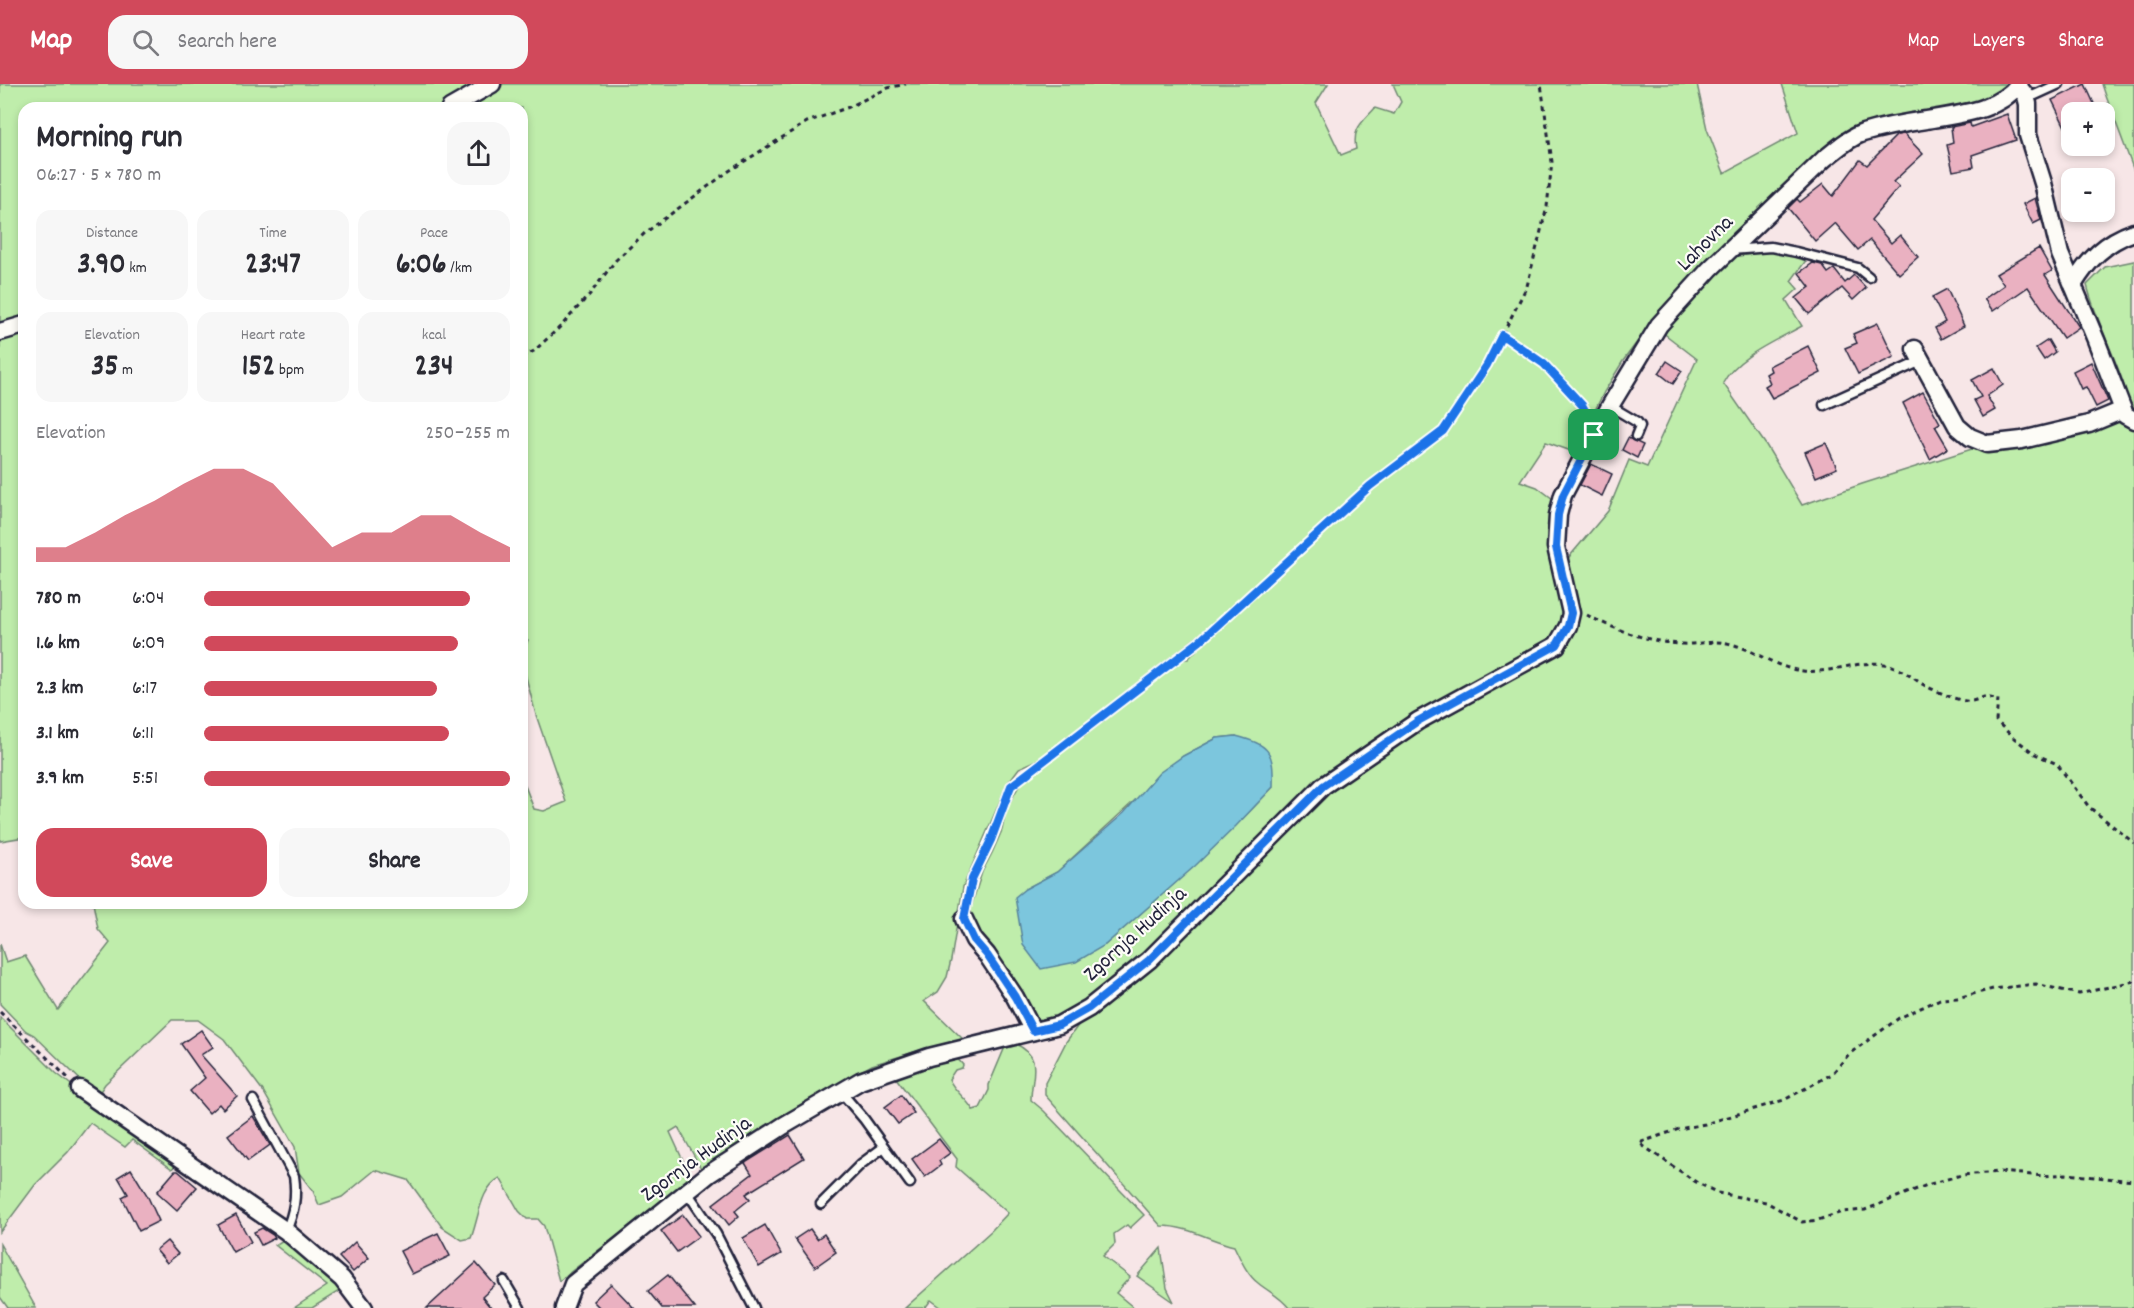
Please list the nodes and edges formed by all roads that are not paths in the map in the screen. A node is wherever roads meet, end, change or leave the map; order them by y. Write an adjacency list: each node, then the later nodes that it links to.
1 (492, 84): 4 (street)
2 (2059, 84): 3 (lane)
3 (2021, 89): 6 (street, Lahovna); 8 (street)
4 (460, 102)
5 (2134, 232): 8 (street)
6 (1731, 250): 7 (lane); 13 (street, Lahovna)
7 (1869, 277)
8 (2073, 285): 14 (street)
9 (18, 326): 10 (street)
10 (0, 332)
11 (1918, 355): 12 (lane); 14 (street)
12 (1824, 405)
13 (1610, 406): 15 (lane); 16 (street, Lahovna)
14 (2128, 415)
15 (1636, 436)
16 (1571, 613): 18 (street, Zgornja Hudinja)
17 (964, 919): 18 (street)
18 (1033, 1031): 20 (street, Zgornja Hudinja)
19 (80, 1089): 26 (street)
20 (840, 1091): 22 (lane); 24 (street, Zgornja Hudinja)
21 (253, 1100): 26 (lane)
22 (884, 1147): 23 (lane); 25 (lane)
23 (910, 1183)
24 (687, 1192): 30 (street, Zgornja Hudinja); 31 (lane)
25 (821, 1204)
26 (286, 1231): 28 (street)
27 (504, 1281): 29 (lane)
28 (364, 1308)
29 (520, 1308)
30 (564, 1308)
31 (754, 1308)

